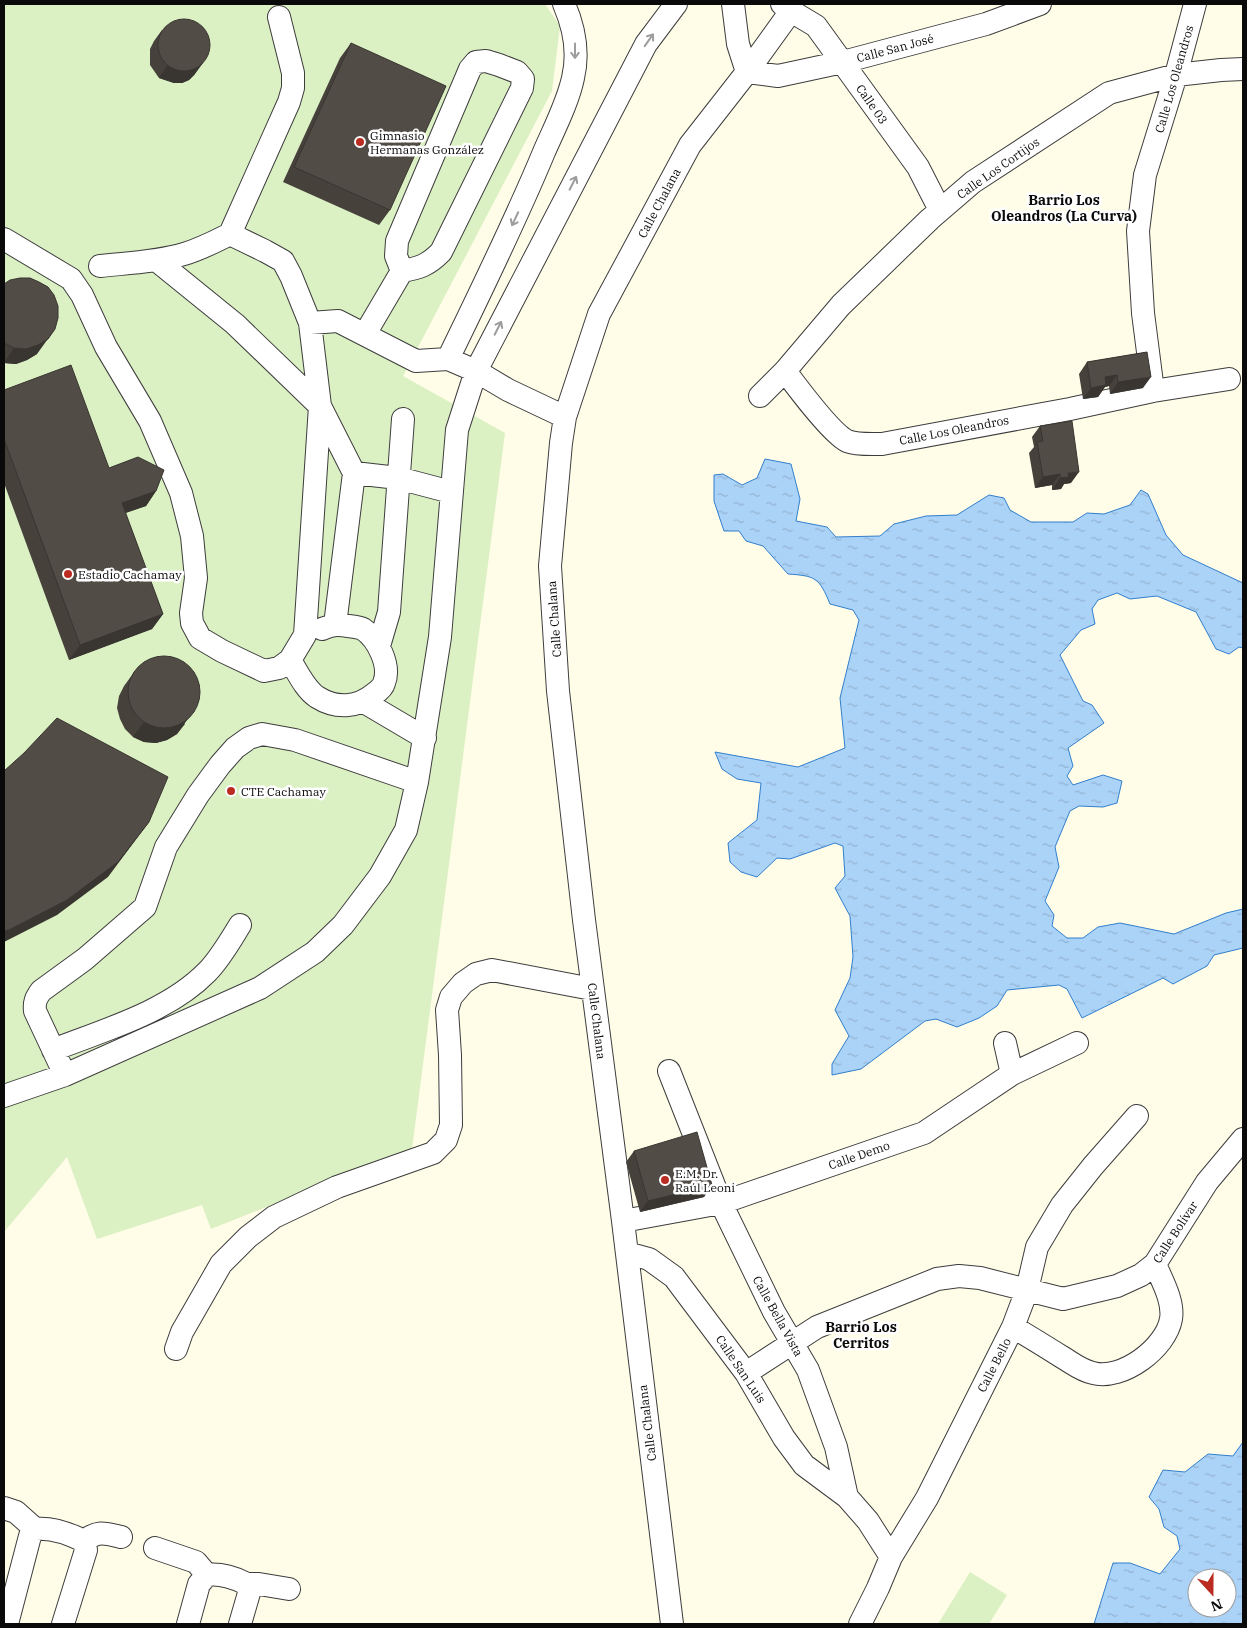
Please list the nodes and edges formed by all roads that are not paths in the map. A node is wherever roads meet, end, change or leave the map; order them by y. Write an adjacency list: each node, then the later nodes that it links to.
1 (564, 4): 20 (street, one-way to 20)
2 (676, 4): 21 (street, one-way to 2)
3 (733, 4): 10 (street)
4 (1040, 4): 8 (street, Calle San José)
5 (1195, 4): 11 (street, Calle Los Oleandros)
6 (787, 7): 8 (street, Calle 03); 10 (street, Calle Chalana)
7 (279, 17): 13 (street)
8 (843, 62): 10 (street, Calle San José); 12 (street, Calle 03)
9 (1243, 69): 11 (street, Calle Los Cortijos)
10 (747, 72): 27 (street, Calle Chalana)
11 (1176, 75): 12 (street, Calle Los Cortijos); 24 (street, Calle Los Oleandros)
12 (940, 210): 22 (street, Calle Los Cortijos)
13 (230, 234): 15 (street); 18 (street)
14 (4, 239): 35 (street)
15 (156, 260): 16 (street); 26 (street)
16 (100, 266)
17 (402, 271): 17 (street); 19 (street)
18 (310, 323): 19 (street); 26 (street)
19 (365, 334): 20 (street)
20 (448, 359): 21 (street)
21 (476, 371): 27 (street); 31 (street)
22 (786, 371): 24 (street, Calle Los Oleandros); 25 (street, Calle Los Cortijos)
23 (1229, 379): 24 (street, Calle Los Oleandros)
24 (1153, 391)
25 (760, 396)
26 (320, 406): 29 (street); 33 (street)
27 (565, 417): 40 (street, Calle Chalana)
28 (403, 419): 30 (street)
29 (354, 473): 30 (street); 32 (street)
30 (398, 478): 31 (street); 34 (street)
31 (451, 492): 37 (street)
32 (335, 625): 33 (street); 34 (street)
33 (305, 635): 35 (street)
34 (379, 646): 36 (street)
35 (290, 660): 36 (street)
36 (364, 702): 37 (street)
37 (425, 738): 38 (street)
38 (418, 782): 43 (street); 46 (street)
39 (240, 925): 43 (street)
40 (592, 989): 51 (street, Calle Chalana); 57 (street)
41 (1005, 1043): 45 (street)
42 (1077, 1043): 45 (street, Calle Demo)
43 (54, 1050): 46 (street)
44 (669, 1072): 50 (street, Calle Bella Vista)
45 (1012, 1074): 50 (street, Calle Demo)
46 (65, 1075): 47 (street)
47 (4, 1096)
48 (1137, 1116): 54 (street, Calle Bello)
49 (1243, 1139): 53 (street, Calle Bolívar)
50 (721, 1203): 51 (street, Calle Demo); 56 (street, Calle Bella Vista)
51 (623, 1222): 52 (street, Calle Chalana)
52 (627, 1253): 58 (street, Calle San Luis); 73 (street, Calle Chalana)
53 (1155, 1264): 54 (street, Calle Bolívar); 55 (street)
54 (1027, 1290): 55 (street, Calle Bello); 56 (street, Calle Bolívar)
55 (1013, 1326): 65 (street, Calle Bello)
56 (792, 1343): 58 (street, Calle Bolívar); 59 (street, Calle Bella Vista)
57 (176, 1349)
58 (746, 1373): 59 (street, Calle San Luis)
59 (848, 1496): 65 (street, Calle Bella Vista)
60 (4, 1508): 61 (street)
61 (35, 1529): 63 (street); 69 (street)
62 (121, 1537): 63 (street)
63 (84, 1541): 70 (street)
64 (155, 1548): 66 (street)
65 (890, 1557): 74 (street, Calle Bello)
66 (207, 1575): 67 (street); 71 (street)
67 (247, 1584): 68 (street); 72 (street)
68 (289, 1589)
69 (7, 1624)
70 (63, 1624)
71 (188, 1624)
72 (240, 1624)
73 (672, 1624)
74 (860, 1624)

